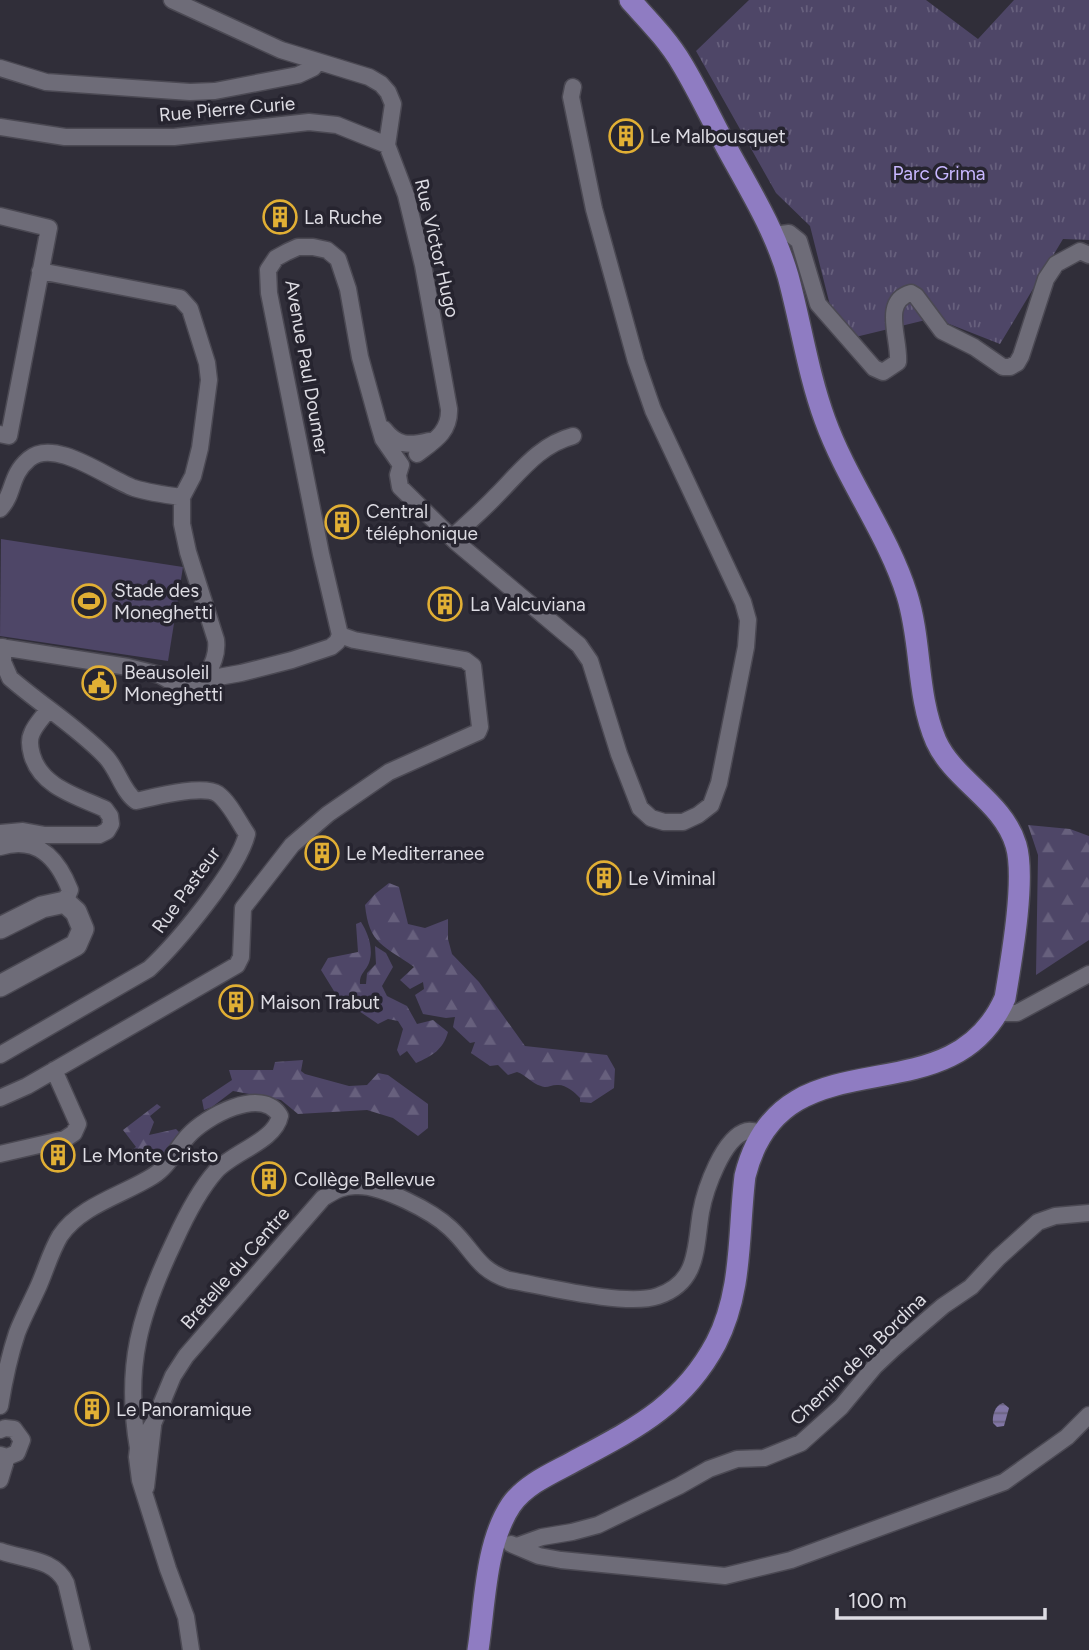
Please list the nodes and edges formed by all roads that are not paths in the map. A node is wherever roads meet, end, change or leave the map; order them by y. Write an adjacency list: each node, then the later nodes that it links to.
1 (172, 0): 3 (street, Rue Victor Hugo)
2 (630, 1): 9 (main road)
3 (317, 63): 4 (street); 7 (street, Rue Victor Hugo)
4 (0, 68)
5 (573, 87): 17 (street, Avenue Paul Doumer)
6 (0, 127): 7 (street, Rue Pierre Curie)
7 (387, 145): 14 (street, Rue Victor Hugo)
8 (0, 216): 11 (street)
9 (774, 235): 10 (street); 30 (main road)
10 (1089, 255)
11 (40, 271): 12 (street); 15 (street)
12 (0, 434)
13 (573, 436): 17 (street)
14 (405, 453): 17 (street, Avenue Paul Doumer); 18 (street, Avenue Paul Doumer)
15 (182, 497): 16 (street); 20 (street)
16 (0, 509)
17 (452, 538)
18 (340, 635): 21 (street); 32 (street)
19 (1, 647): 22 (street); 23 (street)
20 (217, 650): 21 (street); 22 (street)
21 (234, 674): 22 (street)
22 (204, 680)
23 (48, 710): 24 (street); 31 (street, Rue Pasteur)
24 (0, 833)
25 (0, 847): 26 (street)
26 (65, 902): 27 (street); 29 (street)
27 (0, 928)
28 (1089, 974): 30 (street)
29 (0, 986)
30 (1002, 1005): 34 (main road)
31 (0, 1055)
32 (54, 1070): 33 (street); 35 (street)
33 (0, 1098)
34 (763, 1133): 36 (main road); 37 (street, Bretelle du Centre)
35 (0, 1154)
36 (749, 1160): 37 (street); 48 (main road)
37 (718, 1165): 42 (street, Bretelle du Centre)
38 (1089, 1213): 49 (street, Chemin de la Bordina)
39 (0, 1406): 41 (street)
40 (1089, 1415): 49 (street)
41 (133, 1422): 42 (street); 44 (street)
42 (153, 1424): 44 (street); 47 (street)
43 (0, 1428): 45 (street)
44 (138, 1448): 47 (street)
45 (4, 1456): 46 (street)
46 (0, 1480)
47 (145, 1491): 52 (street)
48 (495, 1540): 49 (street); 53 (main road)
49 (517, 1546)
50 (0, 1550): 51 (street)
51 (82, 1650)
52 (191, 1650)
53 (478, 1650)

